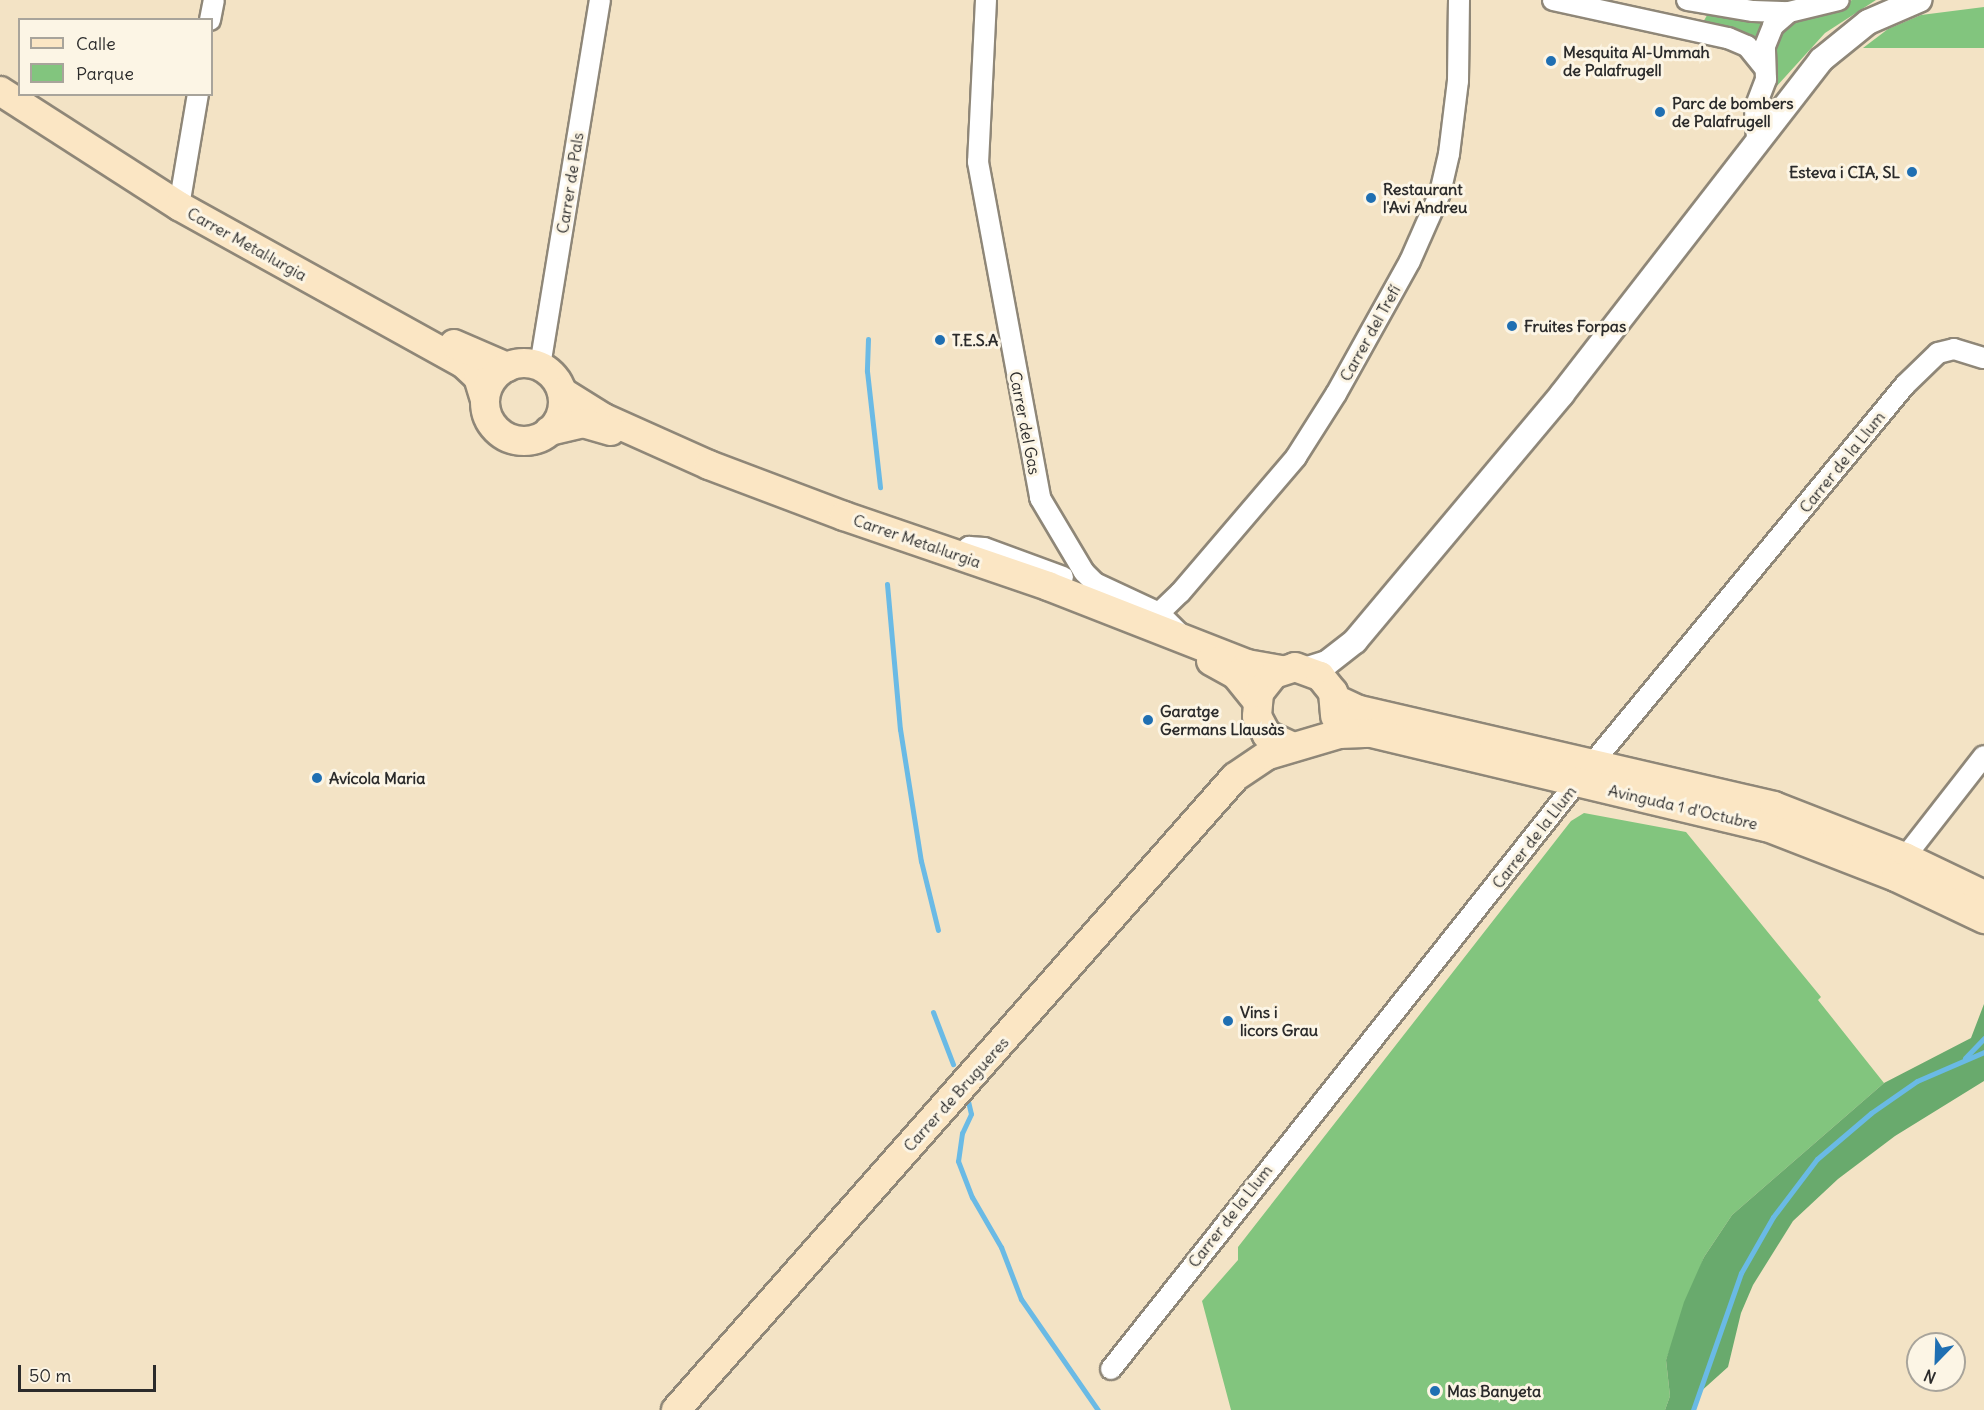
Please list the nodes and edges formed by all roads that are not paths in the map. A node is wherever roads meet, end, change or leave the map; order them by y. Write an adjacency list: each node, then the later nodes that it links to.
1 (214, 0): 10 (street)
2 (600, 0): 22 (street, Carrer de Pals)
3 (986, 0): 27 (street, Carrer del Gas)
4 (1553, 0): 11 (street)
5 (1689, 0): 9 (street); 11 (street)
6 (1839, 0): 9 (street)
7 (1919, 0): 18 (street)
8 (1458, 8): 28 (street, Carrer del Trefí)
9 (1789, 12): 12 (street)
10 (210, 18)
11 (1672, 26): 12 (street)
12 (1764, 67): 18 (street)
13 (0, 73): 14 (main road)
14 (18, 86)
15 (0, 91): 19 (main road, Carrer Metal·lurgia)
16 (33, 96): 19 (main road, Carrer Metal·lurgia)
17 (198, 96): 19 (street)
18 (1757, 138): 30 (street)
19 (180, 199): 21 (main road, Carrer Metal·lurgia); 24 (main road, Carrer Metal·lurgia)
20 (1984, 358): 37 (street, Carrer de la Llum)
21 (507, 366): 22 (main road); 24 (main road)
22 (540, 366): 23 (main road)
23 (562, 392): 25 (main road); 26 (main road, Carrer Metal·lurgia)
24 (485, 400): 25 (main road)
25 (549, 431): 33 (main road, Carrer Metal·lurgia)
26 (958, 555): 27 (street); 29 (main road, Carrer Metal·lurgia)
27 (1095, 583): 28 (street, Carrer del Gas)
28 (1159, 613): 29 (street, Carrer del Gas)
29 (1182, 638): 31 (main road, Carrer Metal·lurgia)
30 (1355, 641): 31 (street); 32 (street)
31 (1295, 670): 32 (main road); 33 (main road)
32 (1334, 695): 34 (main road, Avinguda 1 d'Octubre); 35 (main road)
33 (1257, 708): 35 (main road); 38 (main road)
34 (1374, 723): 35 (main road); 37 (main road, Avinguda 1 d'Octubre)
35 (1306, 743): 38 (main road)
36 (1984, 756): 39 (street)
37 (1586, 772): 39 (main road, Avinguda 1 d'Octubre); 42 (street, Carrer de la Llum)
38 (1235, 777): 43 (main road, Carrer de Brugueres)
39 (1900, 867): 40 (main road, Avinguda 1 d'Octubre); 41 (main road, Avinguda 1 d'Octubre)
40 (1984, 895)
41 (1984, 919)
42 (1111, 1369)
43 (676, 1410)

